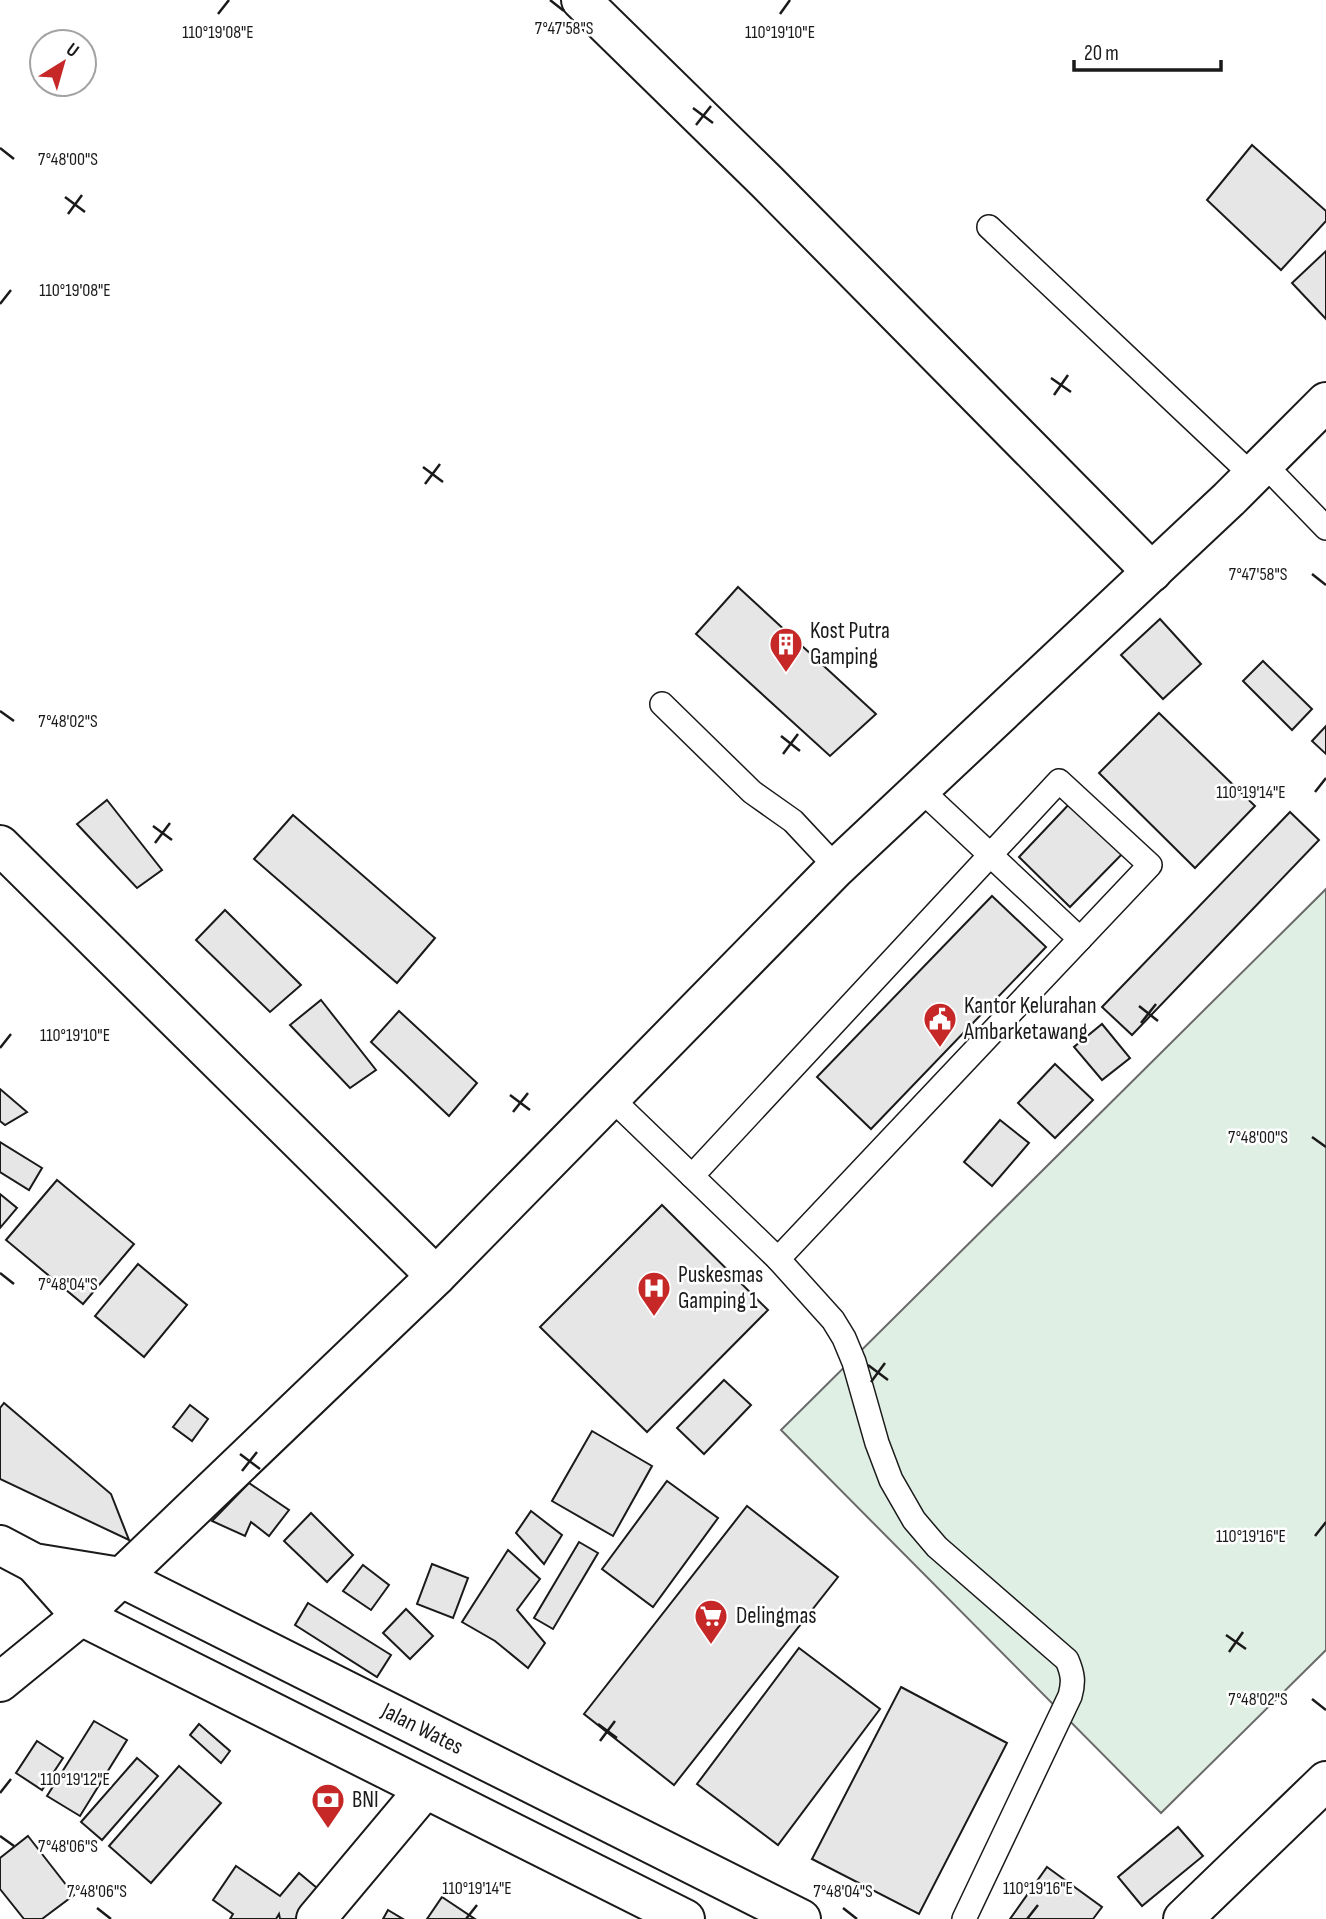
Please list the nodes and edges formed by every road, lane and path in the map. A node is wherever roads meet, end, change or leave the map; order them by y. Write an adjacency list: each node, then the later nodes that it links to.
1 (581, 0): 6 (main road)
2 (989, 227): 4 (lane)
3 (1326, 402): 4 (main road)
4 (1258, 470): 5 (lane); 6 (main road)
5 (1326, 528)
6 (1152, 572): 8 (main road)
7 (662, 704): 11 (lane)
8 (920, 789): 10 (lane); 11 (main road)
9 (0, 845): 16 (main road)
10 (991, 854): 12 (lane); 12 (lane); 14 (lane)
11 (837, 868): 13 (main road)
12 (1080, 939): 15 (lane)
13 (612, 1099): 14 (lane); 16 (main road)
14 (692, 1176): 15 (lane)
15 (778, 1259): 27 (lane)
16 (436, 1276): 19 (main road)
17 (0, 1545): 18 (main road, Jalan Wates)
18 (34, 1563): 19 (main road, Jalan Wates); 20 (main road, Jalan Wates)
19 (120, 1577): 20 (main road); 26 (main road, Jalan Wates)
20 (81, 1616): 21 (main road); 23 (main road, Jalan Wates)
21 (0, 1682)
22 (1326, 1781): 28 (main road)
23 (425, 1789): 24 (main road); 25 (main road, Jalan Wates)
24 (316, 1919)
25 (685, 1919)
26 (801, 1919)
27 (964, 1919)
28 (1182, 1919)

